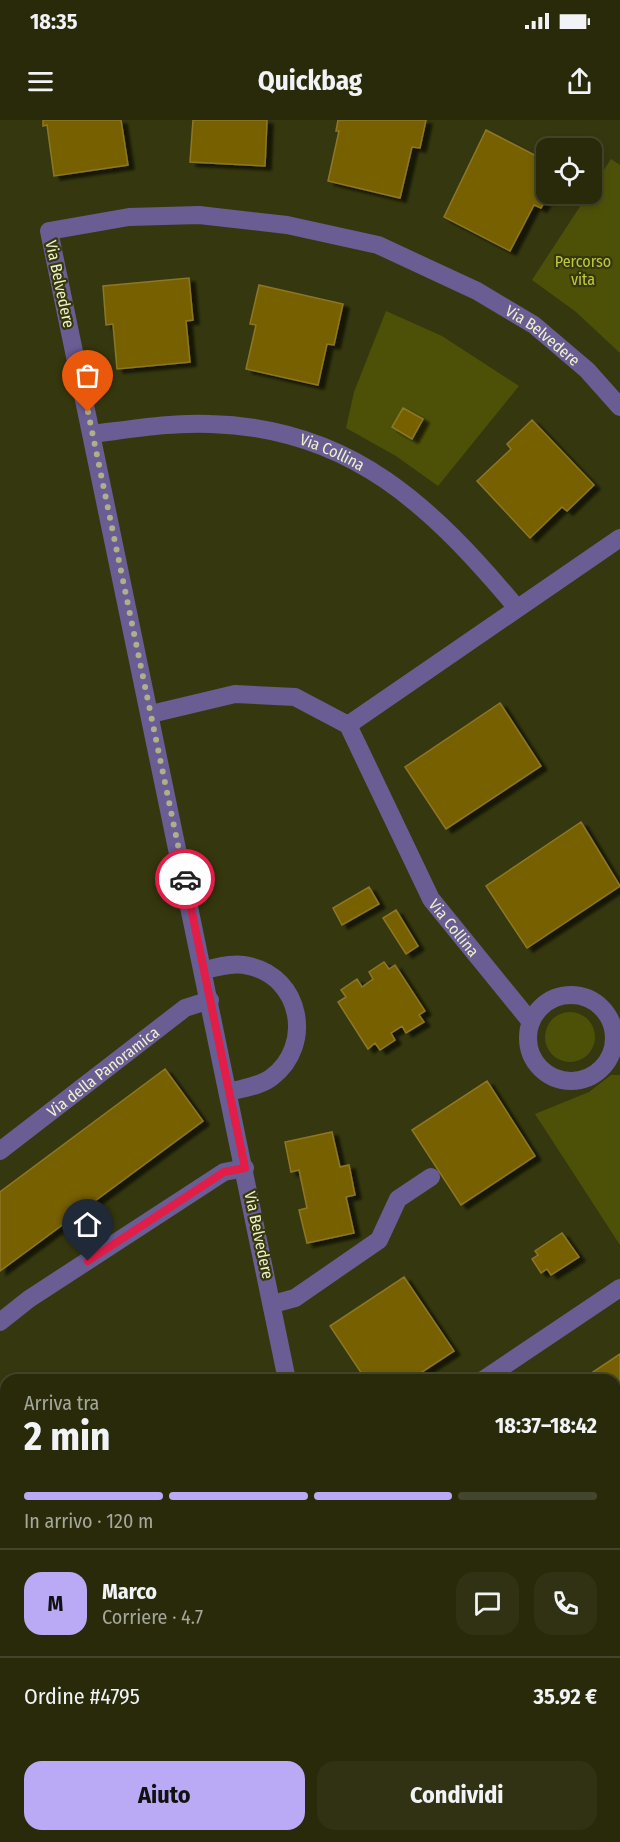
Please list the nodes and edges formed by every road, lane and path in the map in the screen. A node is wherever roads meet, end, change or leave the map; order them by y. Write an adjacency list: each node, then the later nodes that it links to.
1 (620, 407): 2 (street, Via Belvedere)
2 (93, 434): 4 (street, Via Collina); 5 (street, Via Belvedere)
3 (620, 538): 4 (street)
4 (517, 608): 6 (street)
5 (151, 714): 6 (street); 7 (street, Via Belvedere)
6 (348, 726): 9 (street, Via Collina)
7 (204, 970): 8 (street, Via Belvedere); 10 (street)
8 (210, 1000): 10 (street, Via Belvedere); 11 (street, Via della Panoramica)
9 (531, 1022): 9 (street)
10 (229, 1092): 12 (street, Via Belvedere)
11 (0, 1151)
12 (245, 1168): 15 (street, Via Belvedere); 16 (street)
13 (431, 1177): 15 (street)
14 (620, 1288): 18 (street)
15 (273, 1304): 17 (street, Via Belvedere)
16 (0, 1322)
17 (286, 1374)
18 (492, 1374)

